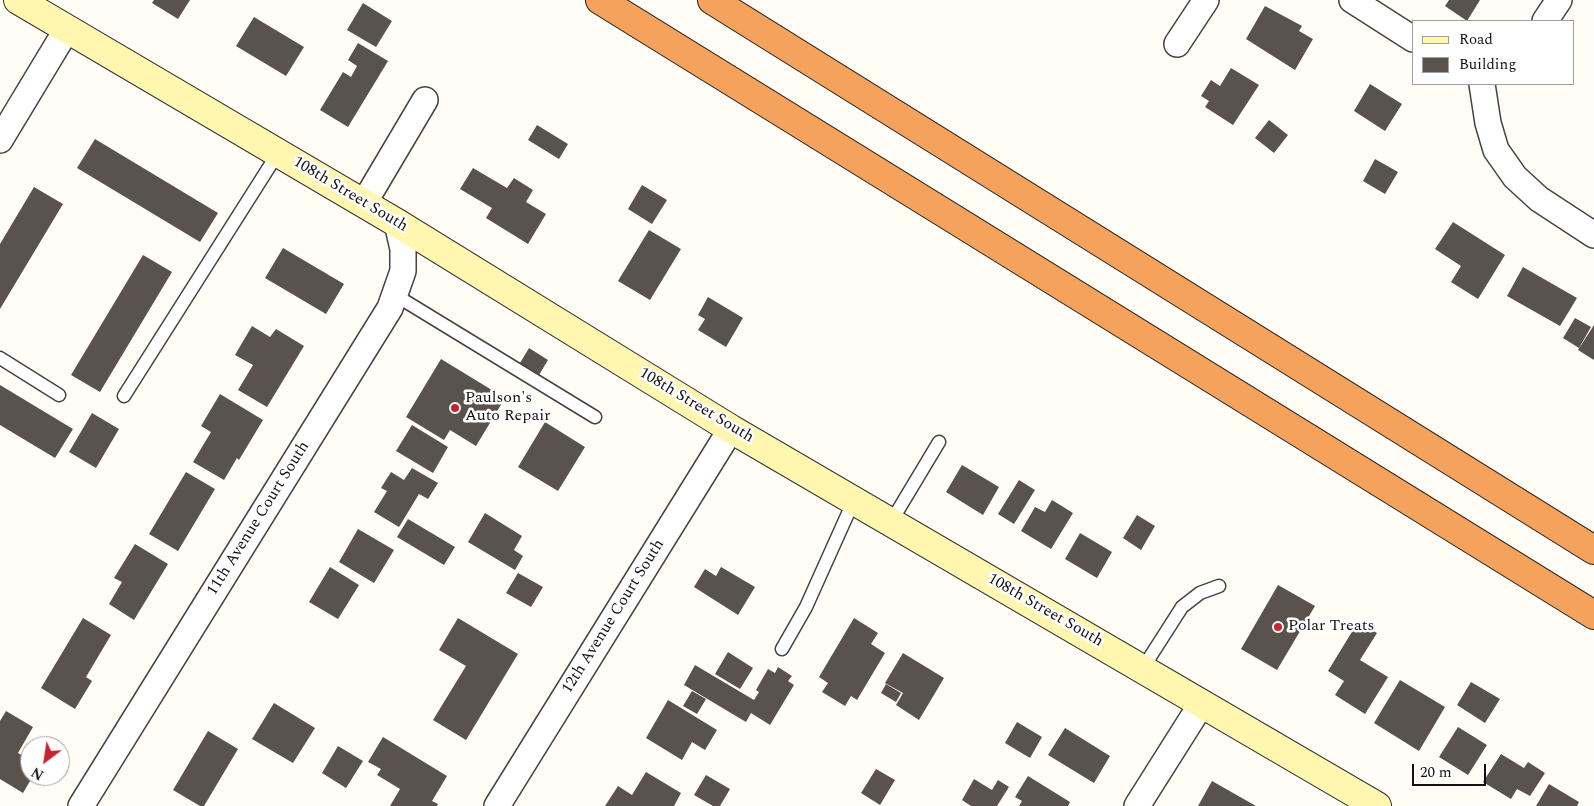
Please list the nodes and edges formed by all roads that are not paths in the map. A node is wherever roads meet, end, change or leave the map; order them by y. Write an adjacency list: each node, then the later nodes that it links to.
1 (18, 0): 8 (street, 108th Street South)
2 (600, 0): 29 (highway)
3 (712, 0): 27 (highway)
4 (1206, 0): 10 (street)
5 (1352, 0): 9 (street)
6 (1559, 0): 7 (street)
7 (1546, 20)
8 (67, 30): 13 (street); 14 (street, 108th Street South)
9 (1412, 38)
10 (1177, 44)
11 (1483, 85): 17 (street)
12 (425, 100): 15 (street)
13 (0, 140)
14 (278, 153): 15 (street, 108th Street South); 21 (lane)
15 (364, 202): 16 (street, 108th Street South)
16 (397, 222): 18 (street, 11th Avenue Court South); 23 (street, 108th Street South)
17 (1594, 235)
18 (396, 295): 22 (lane); 33 (street, 11th Avenue Court South)
19 (0, 358): 20 (lane)
20 (59, 395)
21 (124, 396)
22 (595, 417)
23 (731, 429): 25 (street, 108th Street South); 34 (street, 12th Avenue Court South)
24 (939, 442): 26 (lane)
25 (854, 500): 26 (street, 108th Street South); 30 (lane)
26 (891, 522): 31 (street, 108th Street South)
27 (1594, 550)
28 (1220, 586): 31 (lane)
29 (1594, 615)
30 (782, 649)
31 (1143, 668): 32 (street, 108th Street South)
32 (1202, 703): 35 (street); 36 (street, 108th Street South)
33 (80, 806)
34 (497, 806)
35 (1137, 806)
36 (1377, 806)

